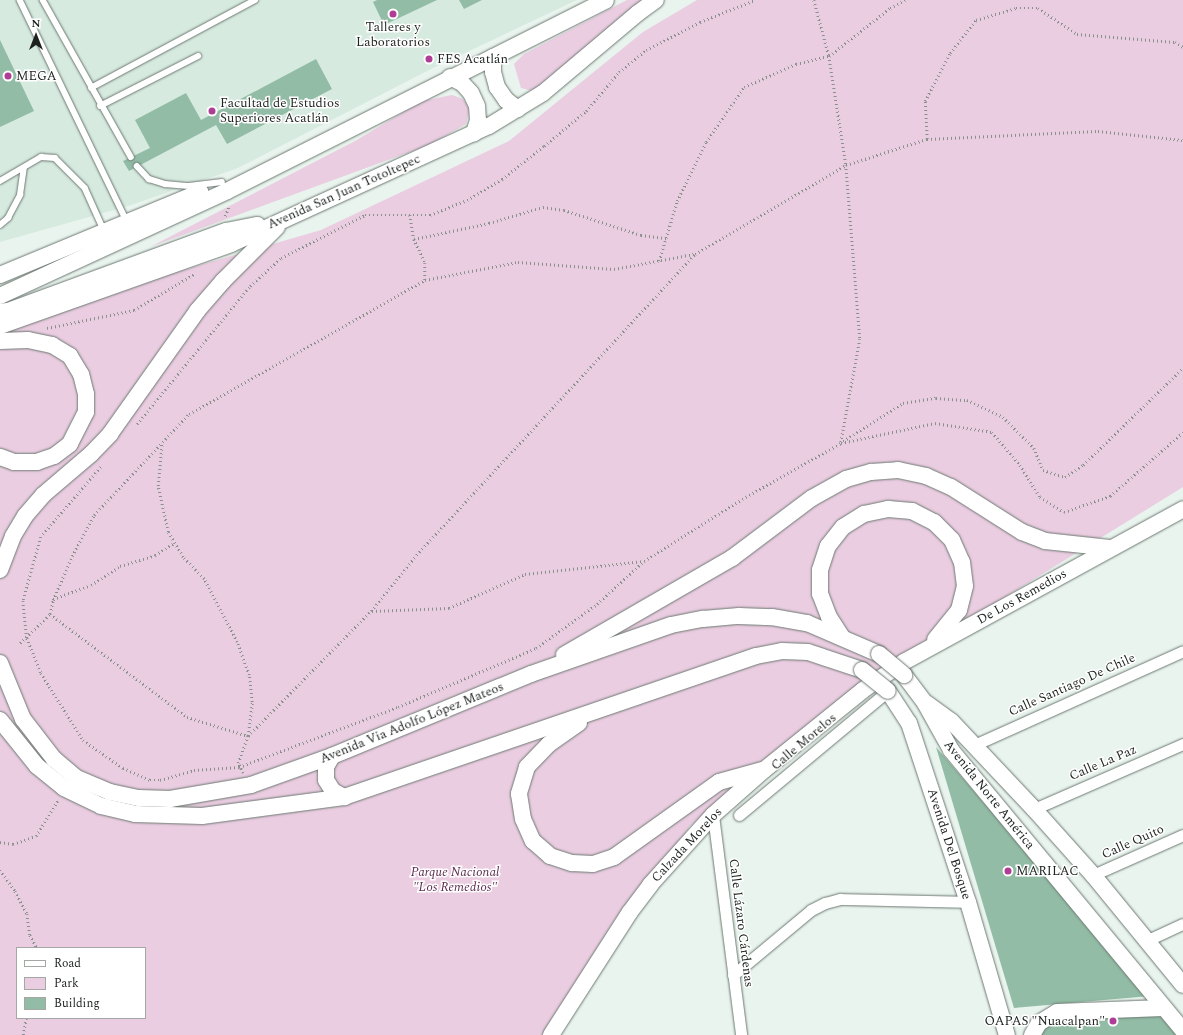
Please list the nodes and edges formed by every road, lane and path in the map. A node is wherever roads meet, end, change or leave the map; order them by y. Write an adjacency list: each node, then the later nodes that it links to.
1 (20, 0): 28 (lane)
2 (255, 0): 14 (lane)
3 (606, 0): 12 (main road)
4 (656, 0): 16 (main road, Avenida San Juan Totoltepec)
5 (755, 0): 26 (path)
6 (814, 0): 11 (path)
7 (905, 0): 11 (path)
8 (44, 1): 14 (lane)
9 (1183, 47): 18 (path)
10 (198, 56): 15 (lane)
11 (829, 56): 21 (path); 31 (path)
12 (493, 57): 13 (main road); 16 (main road)
13 (450, 77): 17 (main road); 25 (main road)
14 (91, 88): 15 (lane)
15 (100, 106): 20 (lane)
16 (518, 109): 17 (main road, Avenida San Juan Totoltepec)
17 (474, 133): 27 (main road, Avenida San Juan Totoltepec)
18 (927, 139): 19 (path); 21 (path)
19 (1183, 140)
20 (131, 157)
21 (846, 164): 33 (path); 43 (path)
22 (137, 166): 25 (lane)
23 (24, 168): 24 (lane); 29 (lane); 30 (lane)
24 (0, 181)
25 (222, 187): 28 (main road); 38 (main road)
26 (410, 214): 32 (path); 44 (path)
27 (285, 219): 39 (main road); 40 (main road, Avenida San Juan Totoltepec); 52 (main road)
28 (128, 223): 30 (main road)
29 (0, 225)
30 (105, 233): 36 (main road)
31 (667, 238): 32 (path); 34 (path)
32 (414, 239): 37 (path)
33 (695, 254): 34 (path); 68 (path)
34 (659, 261): 37 (path)
35 (200, 271): 41 (path)
36 (0, 276)
37 (425, 280): 45 (path)
38 (0, 296)
39 (0, 312)
40 (0, 326)
41 (41, 329)
42 (0, 341): 46 (main road)
43 (1183, 368)
44 (135, 426)
45 (162, 442): 49 (path); 53 (path)
46 (0, 457)
47 (105, 462): 56 (path)
48 (1183, 509): 50 (main road, De Los Remedios)
49 (174, 543): 53 (path); 68 (path)
50 (1110, 548): 58 (main road, De Los Remedios); 62 (main road)
51 (644, 561): 72 (path)
52 (0, 570)
53 (52, 600): 54 (path)
54 (50, 614): 56 (path); 68 (path)
55 (842, 637): 58 (main road); 60 (main road, Avenida Via Adolfo López Mateos); 62 (main road, Avenida Via Adolfo López Mateos)
56 (27, 638): 57 (path); 72 (path)
57 (20, 643)
58 (924, 651): 63 (main road, De Los Remedios)
59 (1183, 651): 70 (street, Calle Santiago De Chile)
60 (879, 654): 65 (main road, Avenida Norte América, bridge)
61 (0, 663): 74 (main road, Avenida Via Adolfo López Mateos)
62 (531, 674): 71 (main road, Avenida Via Adolfo López Mateos)
63 (863, 690): 73 (main road, Calzada Morelos)
64 (888, 691): 66 (main road, Avenida Del Bosque, bridge); 78 (street, Calle Morelos); 84 (main road, Avenida Del Bosque)
65 (925, 703): 70 (main road, Avenida Norte América); 90 (main road, Avenida Norte América)
66 (594, 712): 73 (main road); 76 (main road)
67 (0, 720): 75 (main road)
68 (248, 736): 72 (path)
69 (1183, 744): 77 (street, Calle La Paz)
70 (972, 746): 77 (main road, Avenida Norte América)
71 (332, 756): 74 (main road, Avenida Via Adolfo López Mateos); 76 (main road)
72 (239, 767): 74 (path)
73 (764, 770): 79 (main road, Calzada Morelos)
74 (251, 785)
75 (64, 788): 76 (main road); 81 (path)
76 (344, 797)
77 (1034, 809): 83 (main road, Avenida Norte América)
78 (739, 814)
79 (713, 815): 88 (street, Calle Lázaro Cárdenas); 94 (main road, Calzada Morelos)
80 (1183, 835): 83 (street, Calle Quito)
81 (0, 842)
82 (0, 870): 87 (path)
83 (1093, 875): 86 (main road, Avenida Norte América)
84 (968, 902): 88 (street); 96 (main road, Avenida Del Bosque)
85 (1183, 924): 86 (street)
86 (1148, 940): 89 (main road, Avenida Norte América)
87 (36, 947)
88 (733, 975): 95 (street, Calle Lázaro Cárdenas)
89 (1183, 985)
90 (1163, 1008): 92 (main road, Avenida Norte América); 97 (main road)
91 (26, 1019): 93 (path)
92 (1183, 1030)
93 (23, 1035)
94 (551, 1035)
95 (741, 1035)
96 (1007, 1035)
97 (1032, 1035)

